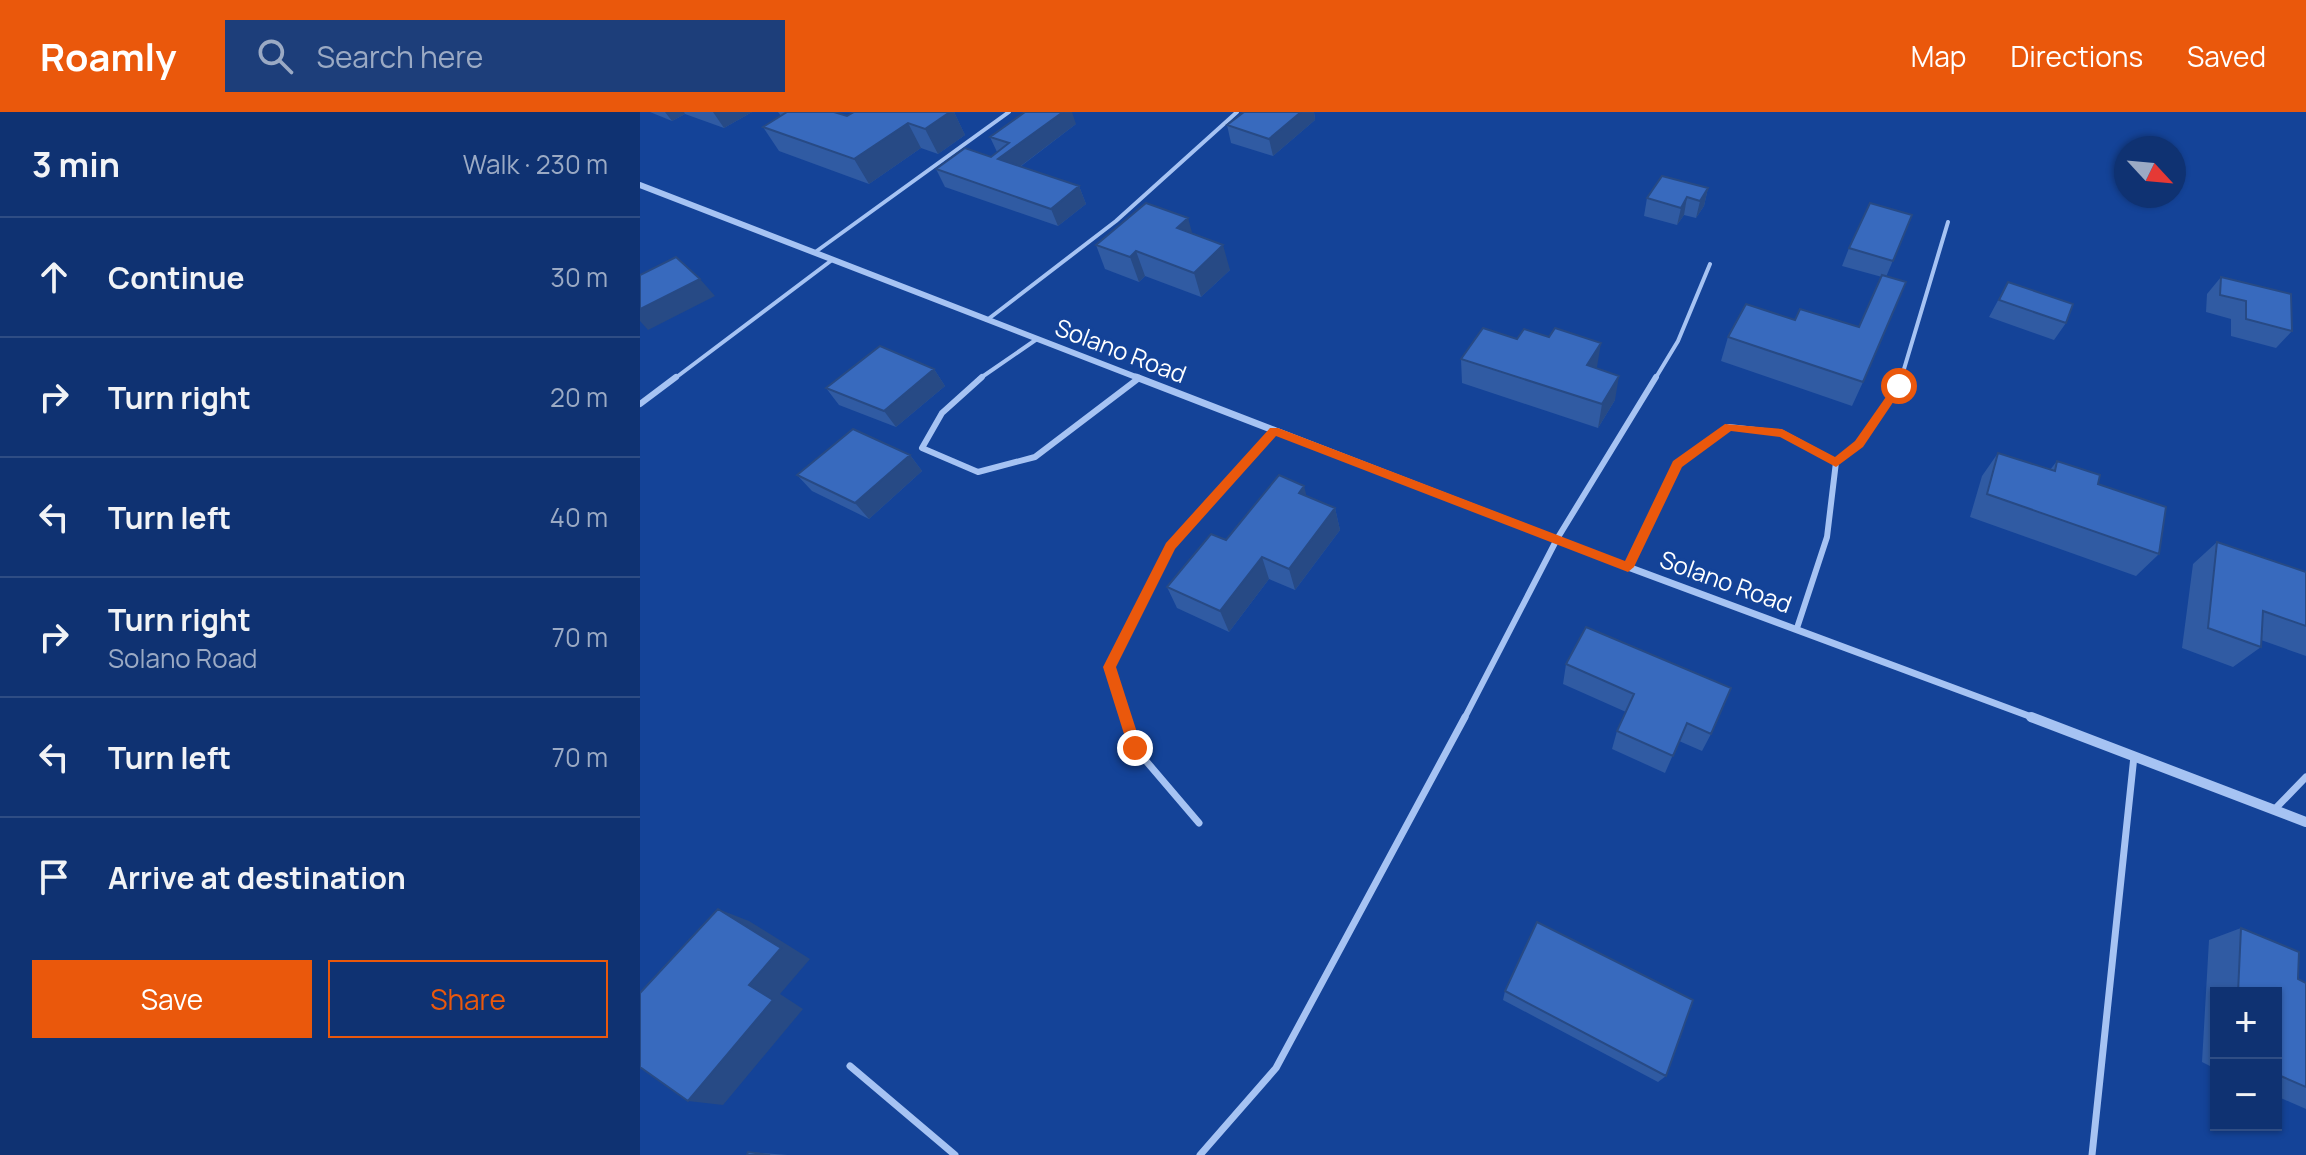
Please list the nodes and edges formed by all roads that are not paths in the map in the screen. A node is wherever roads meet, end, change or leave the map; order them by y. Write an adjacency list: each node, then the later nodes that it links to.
1 (1009, 112): 5 (lane)
2 (1237, 112): 8 (lane)
3 (640, 185): 5 (street, Solano Road)
4 (1948, 222): 13 (lane)
5 (814, 253): 6 (street, Solano Road)
6 (832, 260): 8 (street, Solano Road); 11 (lane)
7 (1710, 264): 14 (lane)
8 (987, 320): 9 (street, Solano Road)
9 (1037, 339): 10 (street, Solano Road); 10 (lane)
10 (1139, 378): 12 (street, Solano Road)
11 (640, 404)
12 (1274, 430): 14 (street, Solano Road); 21 (lane)
13 (1836, 462): 15 (lane); 16 (lane)
14 (1557, 539): 15 (street, Solano Road); 24 (lane)
15 (1628, 567): 16 (street, Solano Road)
16 (1797, 628): 17 (street, Solano Road)
17 (2134, 756): 19 (street, Solano Road); 25 (lane)
18 (2306, 777): 19 (lane)
19 (2274, 810): 20 (street, Solano Road)
20 (2306, 822)
21 (1199, 823)
22 (850, 1066): 23 (lane)
23 (955, 1155)
24 (1200, 1155)
25 (2092, 1155)

